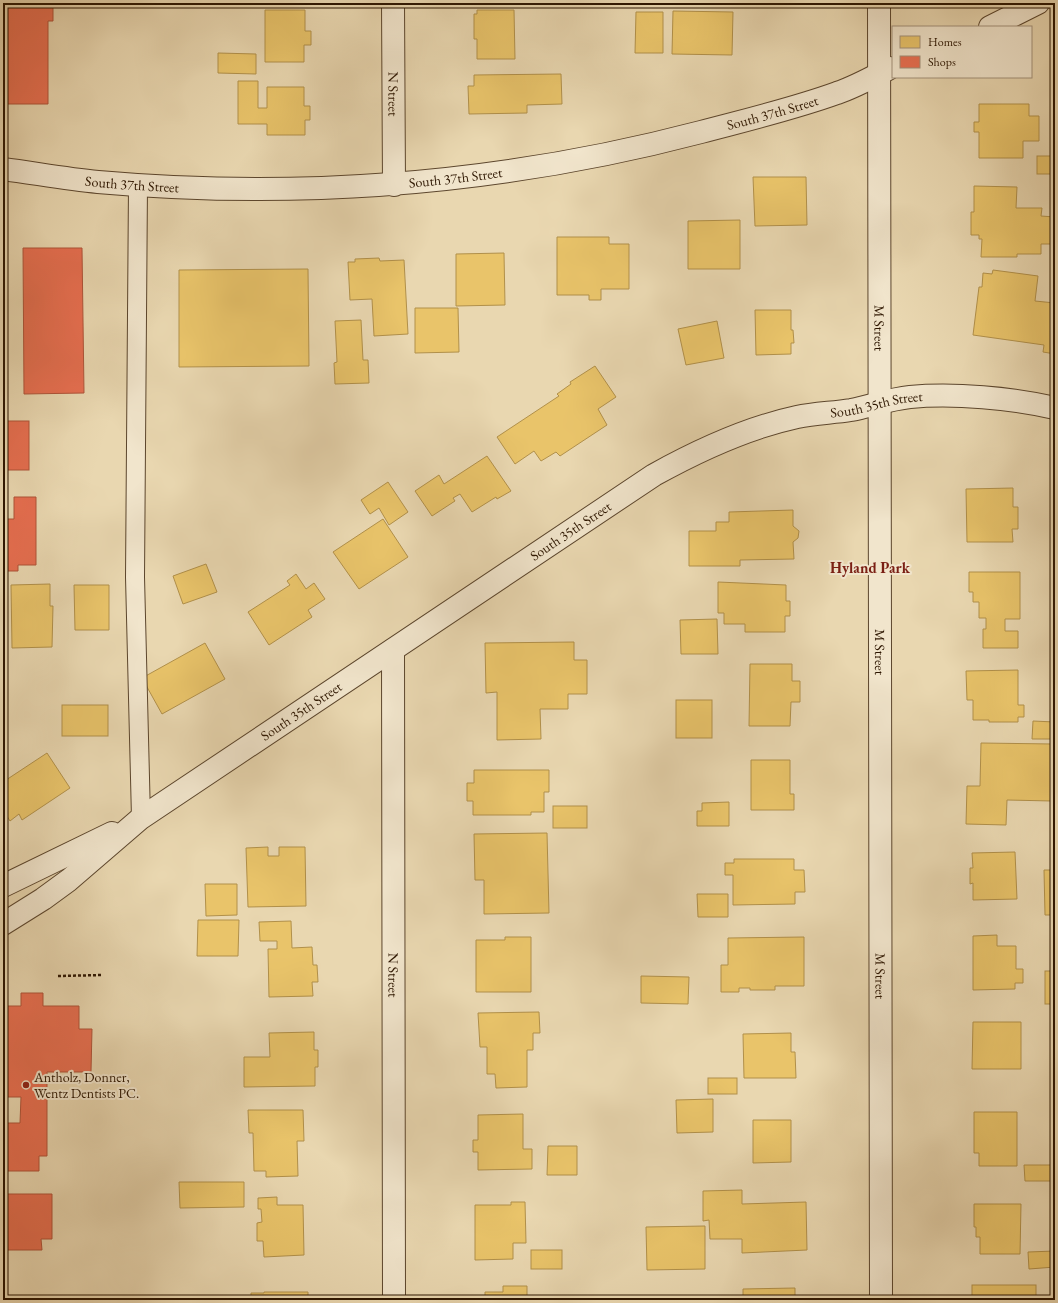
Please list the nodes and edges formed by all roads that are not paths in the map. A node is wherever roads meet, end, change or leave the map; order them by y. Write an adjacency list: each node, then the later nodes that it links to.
1 (393, 3): 8 (street, N Street)
2 (879, 3): 5 (street, M Street)
3 (1038, 3): 4 (street)
4 (992, 26)
5 (886, 70): 8 (street, South 37th Street); 9 (street, M Street)
6 (3, 169): 7 (street, South 37th Street)
7 (138, 185): 8 (street, South 37th Street); 12 (lane)
8 (394, 185)
9 (880, 403): 10 (street, South 35th Street); 11 (street, South 35th Street); 16 (street, M Street)
10 (1055, 408)
11 (393, 650): 12 (street, South 35th Street); 15 (street, N Street)
12 (141, 818): 13 (street, South 35th Street); 14 (street, South 35th Street)
13 (3, 886)
14 (3, 924)
15 (394, 1300)
16 (880, 1300)

